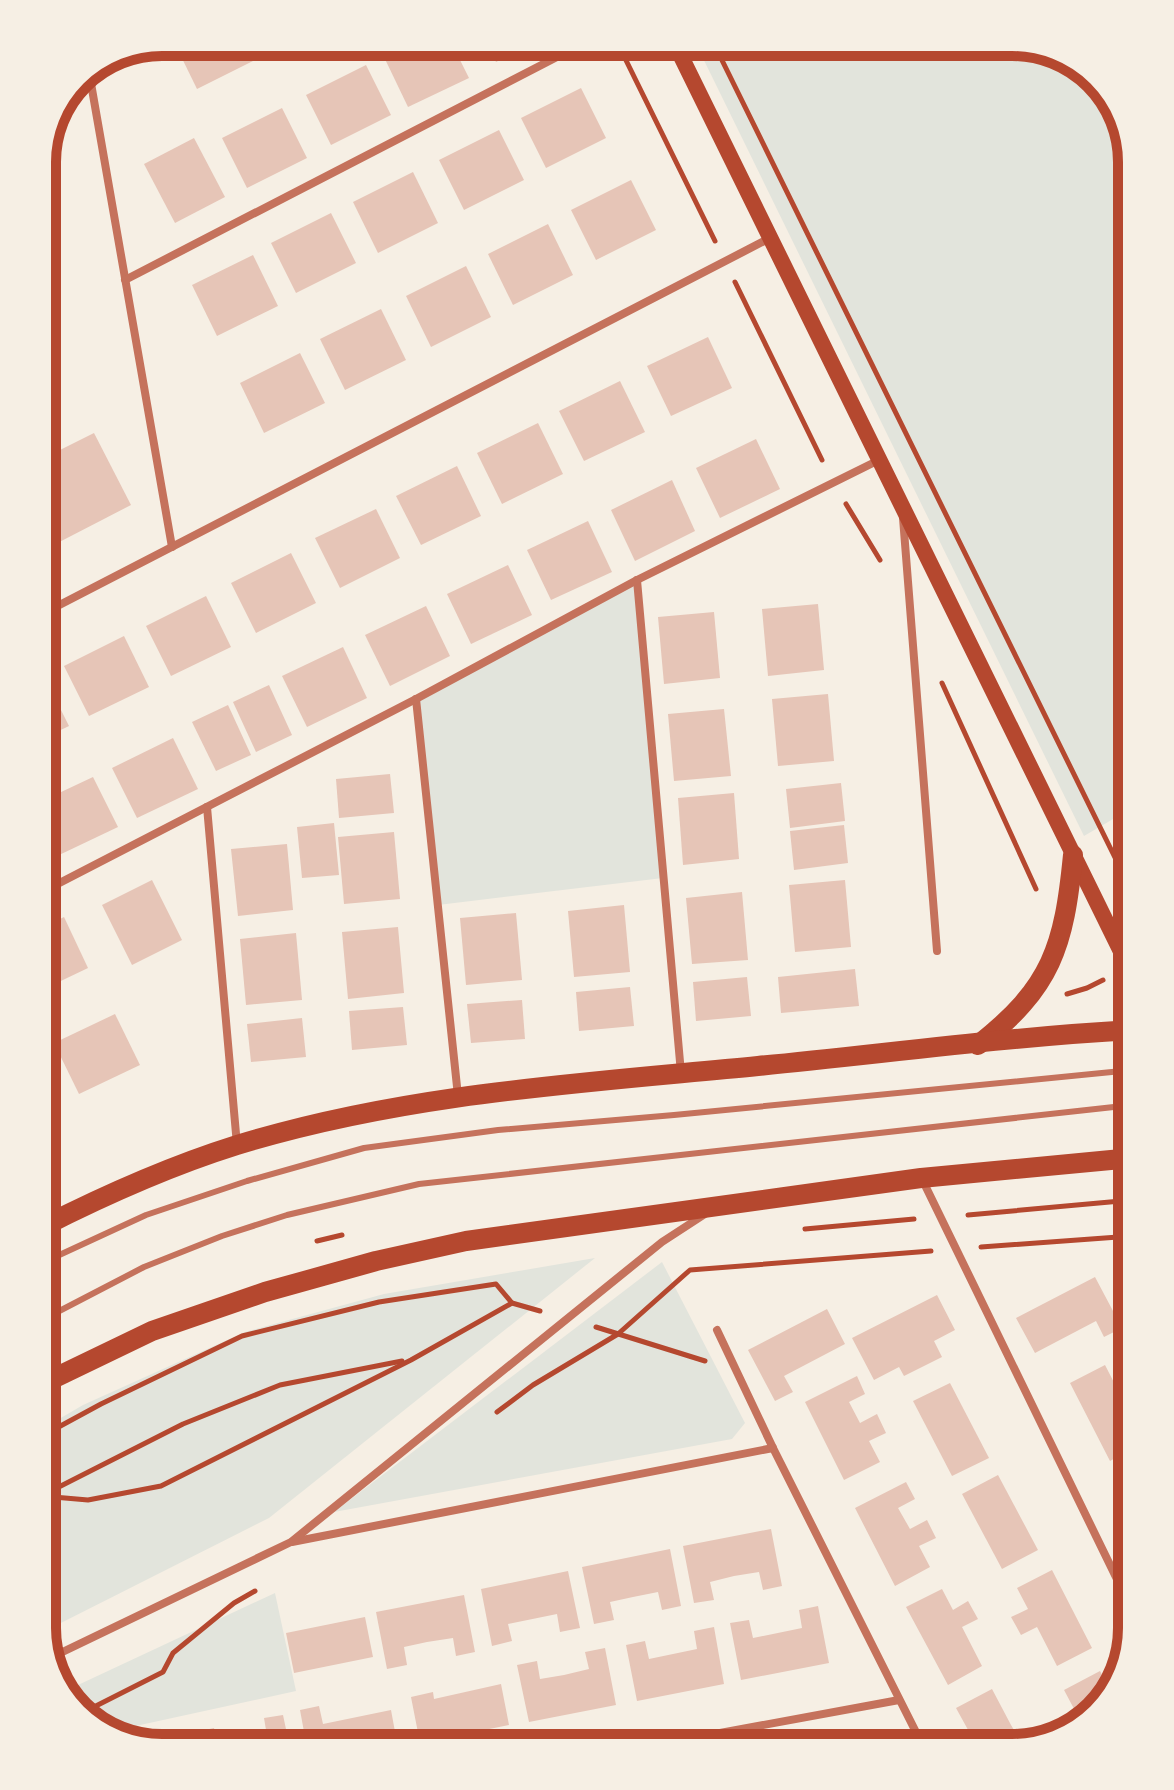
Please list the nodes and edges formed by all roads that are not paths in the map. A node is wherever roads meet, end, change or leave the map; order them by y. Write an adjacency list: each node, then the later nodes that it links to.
1 (559, 56): 5 (street)
2 (681, 56): 4 (main road)
3 (91, 84): 5 (street)
4 (771, 238): 6 (main road); 8 (street)
5 (125, 280): 8 (street)
6 (879, 460): 7 (main road); 9 (street)
7 (902, 506): 13 (main road); 16 (street)
8 (172, 547): 10 (street)
9 (637, 580): 11 (street); 20 (street)
10 (56, 607)
11 (416, 699): 12 (street); 21 (street)
12 (207, 807): 14 (street); 23 (street)
13 (1073, 855): 15 (main road); 18 (main road)
14 (56, 885)
15 (1118, 947)
16 (937, 951)
17 (1118, 1031): 18 (main road)
18 (978, 1045): 20 (main road)
19 (1118, 1071): 28 (lane)
20 (681, 1074): 21 (main road)
21 (458, 1098): 23 (main road)
22 (1118, 1107): 29 (lane)
23 (237, 1145): 27 (main road)
24 (1118, 1159): 25 (main road)
25 (921, 1178): 26 (main road); 34 (street)
26 (719, 1205): 31 (main road); 33 (street)
27 (56, 1220)
28 (56, 1257)
29 (56, 1313)
30 (717, 1330): 32 (street)
31 (56, 1377)
32 (773, 1448): 33 (street); 36 (street)
33 (291, 1542): 35 (street)
34 (1118, 1582)
35 (60, 1653)
36 (899, 1700): 37 (street); 38 (street)
37 (715, 1734)
38 (917, 1734)

